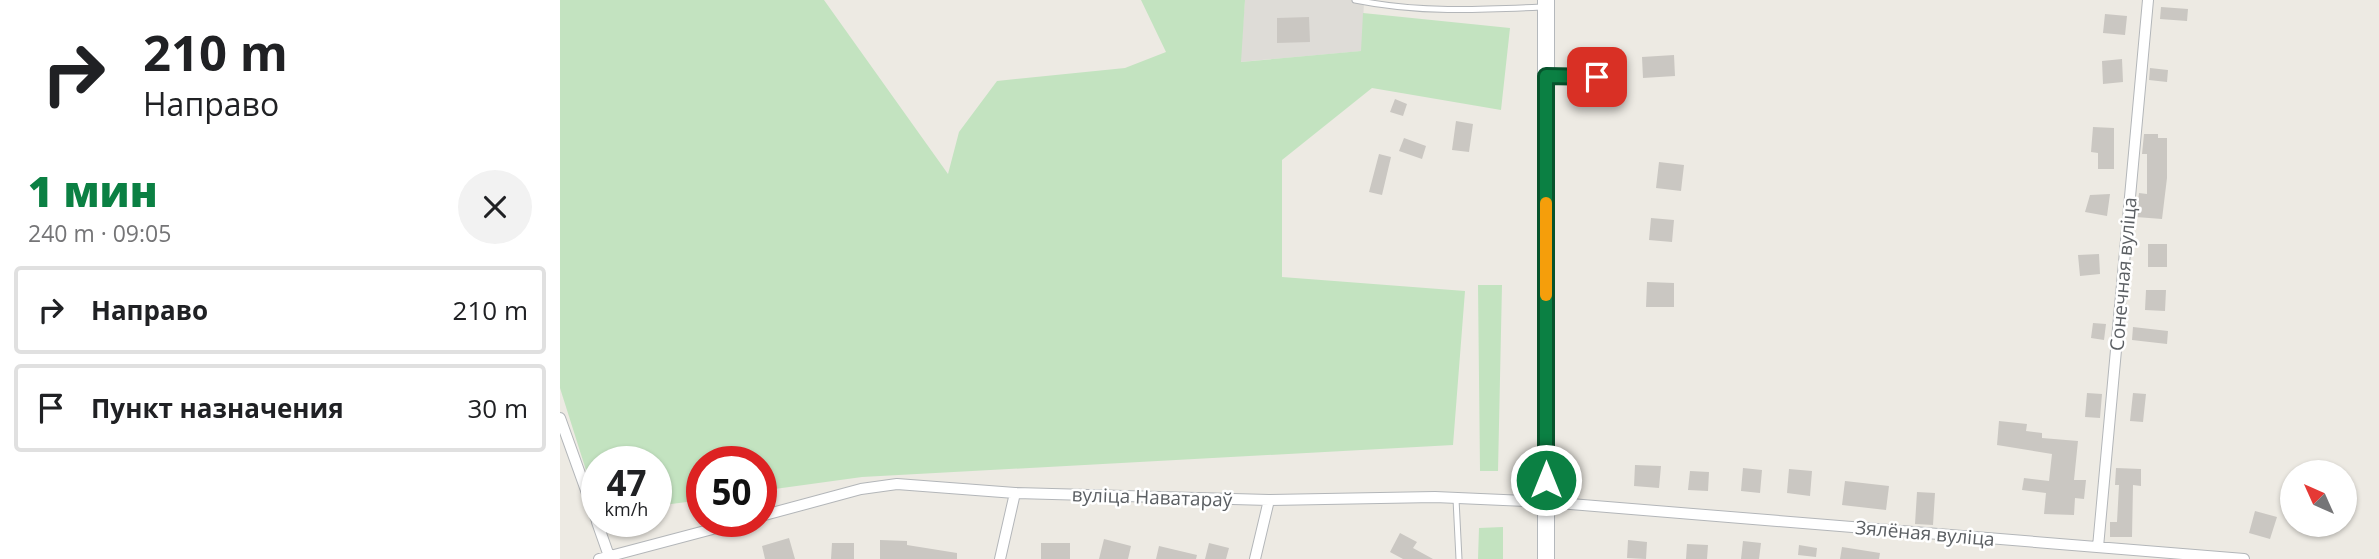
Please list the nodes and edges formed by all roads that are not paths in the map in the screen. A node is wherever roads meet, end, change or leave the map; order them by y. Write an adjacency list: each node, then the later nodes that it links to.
1 (1355, 0): 3 (lane)
2 (2148, 0): 15 (street, Сонечная вуліца)
3 (1546, 3): 4 (main road)
4 (1546, 76): 5 (lane); 11 (main road)
5 (1623, 78)
6 (560, 418): 7 (street)
7 (581, 476)
8 (1014, 493): 10 (street, вуліца Наватараў); 12 (street, вуліца Наватараў); 17 (street)
9 (1456, 498): 10 (street, вуліца Наватараў); 11 (street, вуліца Наватараў); 19 (lane)
10 (1269, 500): 18 (street)
11 (1546, 502): 15 (street, Зялёная вуліца); 20 (main road)
12 (777, 512)
13 (686, 536): 16 (street)
14 (601, 537): 16 (street)
15 (2098, 547): 21 (street, Зялёная вуліца)
16 (606, 558)
17 (1000, 559)
18 (1255, 559)
19 (1459, 559)
20 (1546, 559)
21 (2244, 559)

